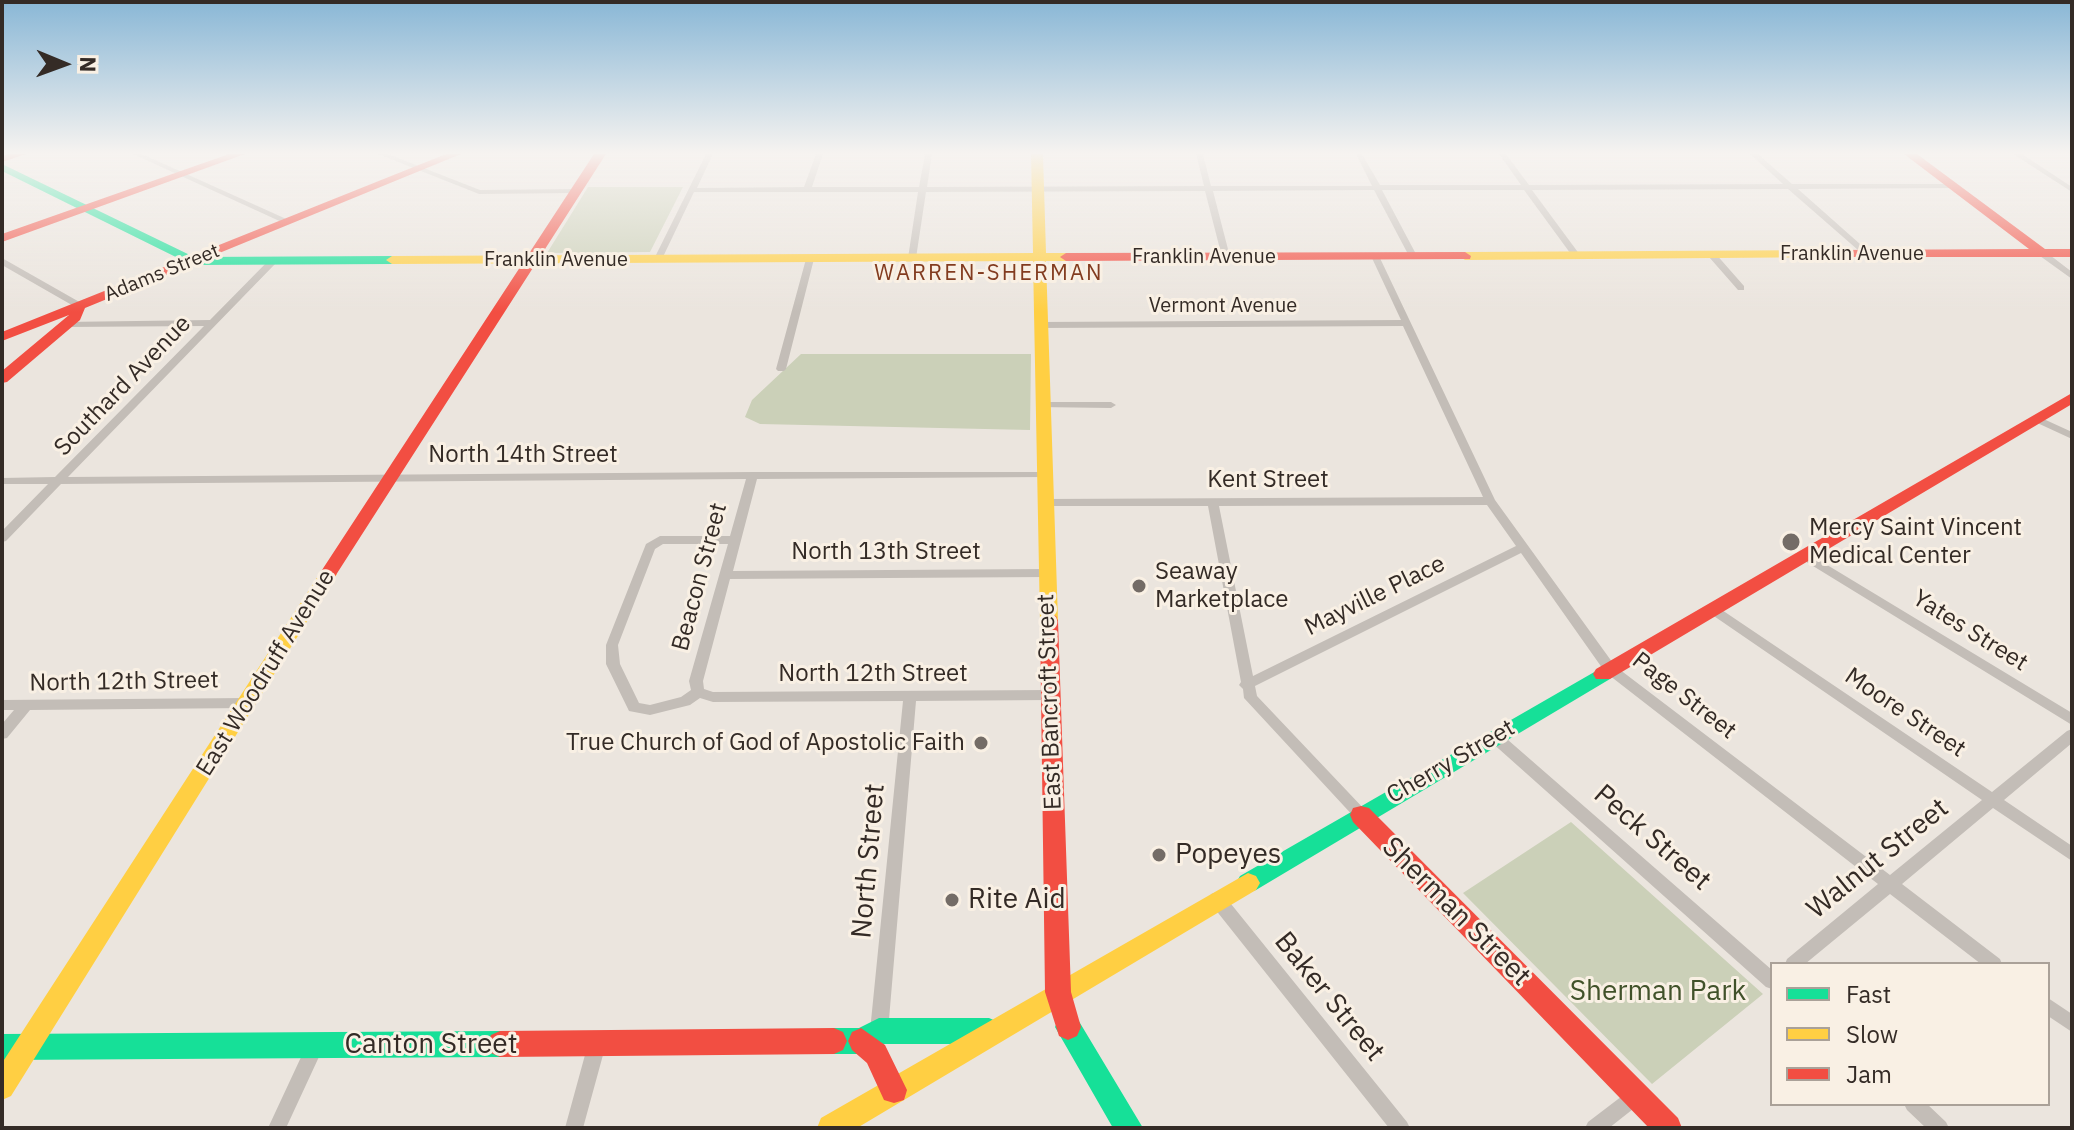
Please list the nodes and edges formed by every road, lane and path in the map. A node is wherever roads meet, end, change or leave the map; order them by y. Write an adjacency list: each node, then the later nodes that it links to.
1 (90, 207): 13 (street)
2 (255, 207): 14 (street)
3 (326, 207): 14 (street, Adams Street)
4 (565, 207): 28 (street, East Woodruff Avenue)
5 (683, 207): 26 (street)
6 (920, 207): 24 (street)
7 (1038, 207): 25 (street, East Bancroft Street)
8 (1213, 207): 23 (street)
9 (1387, 207): 22 (street)
10 (1540, 207): 19 (street)
11 (1813, 207): 17 (street)
12 (1982, 207): 18 (street)
13 (86, 208): 15 (street); 30 (street)
14 (289, 222): 30 (street, Adams Street)
15 (2, 238)
16 (2072, 253): 18 (street, Franklin Avenue)
17 (1866, 254): 18 (street, Franklin Avenue); 20 (street, Franklin Avenue)
18 (2043, 254): 32 (street)
19 (1576, 255): 20 (street, Franklin Avenue); 22 (street, Franklin Avenue)
20 (1712, 255): 33 (street)
21 (1375, 256): 22 (street, Franklin Avenue); 23 (street, Franklin Avenue); 36 (street, Page Street)
22 (1413, 256)
23 (1226, 257): 25 (street, Franklin Avenue)
24 (912, 258): 25 (street, Franklin Avenue); 27 (street, Franklin Avenue)
25 (1038, 258): 38 (street, East Bancroft Street)
26 (658, 259): 27 (street, Franklin Avenue); 28 (street, Franklin Avenue)
27 (810, 259): 40 (street)
28 (532, 260): 31 (street, Franklin Avenue); 49 (street, East Woodruff Avenue)
29 (2, 261): 34 (street)
30 (192, 261): 31 (street, Franklin Avenue); 34 (street, Adams Street)
31 (273, 261): 35 (street, Southard Avenue)
32 (2072, 276)
33 (1741, 288)
34 (80, 306): 37 (street); 39 (street, Adams Street)
35 (213, 323): 37 (street); 51 (street, Southard Avenue)
36 (1407, 323): 38 (street, Vermont Avenue); 52 (street, Page Street)
37 (66, 324): 41 (street)
38 (1040, 325): 43 (street, East Bancroft Street)
39 (2, 337)
40 (781, 369)
41 (2, 379)
42 (2072, 398): 45 (street, Cherry Street)
43 (1042, 405): 44 (street); 47 (street, East Bancroft Street)
44 (1111, 405)
45 (2037, 419): 46 (street); 58 (street, Cherry Street)
46 (2072, 436)
47 (1044, 474): 48 (street, North 14th Street); 53 (street, East Bancroft Street)
48 (753, 475): 49 (street, North 14th Street); 56 (street, Beacon Street)
49 (389, 478): 51 (street, North 14th Street); 67 (street, East Woodruff Avenue)
50 (2, 481): 51 (street, North 14th Street)
51 (58, 481): 55 (street, Southard Avenue)
52 (1490, 501): 54 (street, Kent Street); 57 (street, Page Street)
53 (1045, 503): 54 (street, Kent Street); 59 (street, East Bancroft Street)
54 (1213, 503): 63 (street, Sherman Street)
55 (2, 538)
56 (735, 540): 60 (street, Beacon Street); 64 (street)
57 (1523, 547): 62 (street, Page Street); 63 (street, Mayville Place)
58 (1804, 555): 61 (street, Cherry Street); 70 (street, Yates Street)
59 (1047, 573): 60 (street, North 13th Street); 65 (street, East Bancroft Street)
60 (725, 575): 64 (street, Beacon Street)
61 (1712, 609): 62 (street, Cherry Street); 74 (street, Moore Street)
62 (1610, 669): 73 (street, Cherry Street); 77 (street, Page Street)
63 (1246, 685): 75 (street, Sherman Street)
64 (698, 692): 66 (street, North 12th Street)
65 (1050, 695): 66 (street, North 12th Street); 82 (street, East Bancroft Street)
66 (910, 696): 85 (street, North Street)
67 (247, 703): 69 (street, North 12th Street); 91 (street, East Woodruff Avenue)
68 (2, 705): 69 (street, North 12th Street)
69 (26, 705): 71 (street)
70 (2072, 720)
71 (2, 734)
72 (2072, 735): 74 (street, Walnut Street)
73 (1495, 737): 75 (street, Cherry Street); 81 (street, Peck Street)
74 (1994, 800): 76 (street, Moore Street); 77 (street, Walnut Street)
75 (1361, 815): 78 (street, Cherry Street); 94 (street, Sherman Street)
76 (2072, 854)
77 (1890, 885): 79 (street, Walnut Street); 80 (street, Page Street)
78 (1217, 899): 82 (street, Cherry Street); 100 (street, Baker Street)
79 (1795, 962)
80 (1991, 962)
81 (1770, 979)
82 (1058, 992): 86 (street, Cherry Street); 99 (street, East Bancroft Street)
83 (2050, 1008): 84 (street)
84 (2072, 1024)
85 (879, 1031): 86 (street, Canton Street); 87 (street, Canton Street)
86 (991, 1031): 93 (street, Cherry Street)
87 (861, 1041): 88 (street, Canton Street); 93 (street)
88 (597, 1044): 89 (street, Canton Street); 97 (street)
89 (315, 1046): 91 (street, Canton Street); 96 (street)
90 (2, 1047): 91 (street, Canton Street)
91 (28, 1047): 92 (street, East Woodruff Avenue)
92 (2, 1087)
93 (894, 1090): 98 (street, Cherry Street)
94 (1636, 1095): 101 (street); 102 (street, Sherman Street)
95 (1915, 1106): 103 (street)
96 (277, 1128)
97 (574, 1128)
98 (831, 1128)
99 (1129, 1128)
100 (1401, 1128)
101 (1594, 1128)
102 (1668, 1128)
103 (1940, 1128)

